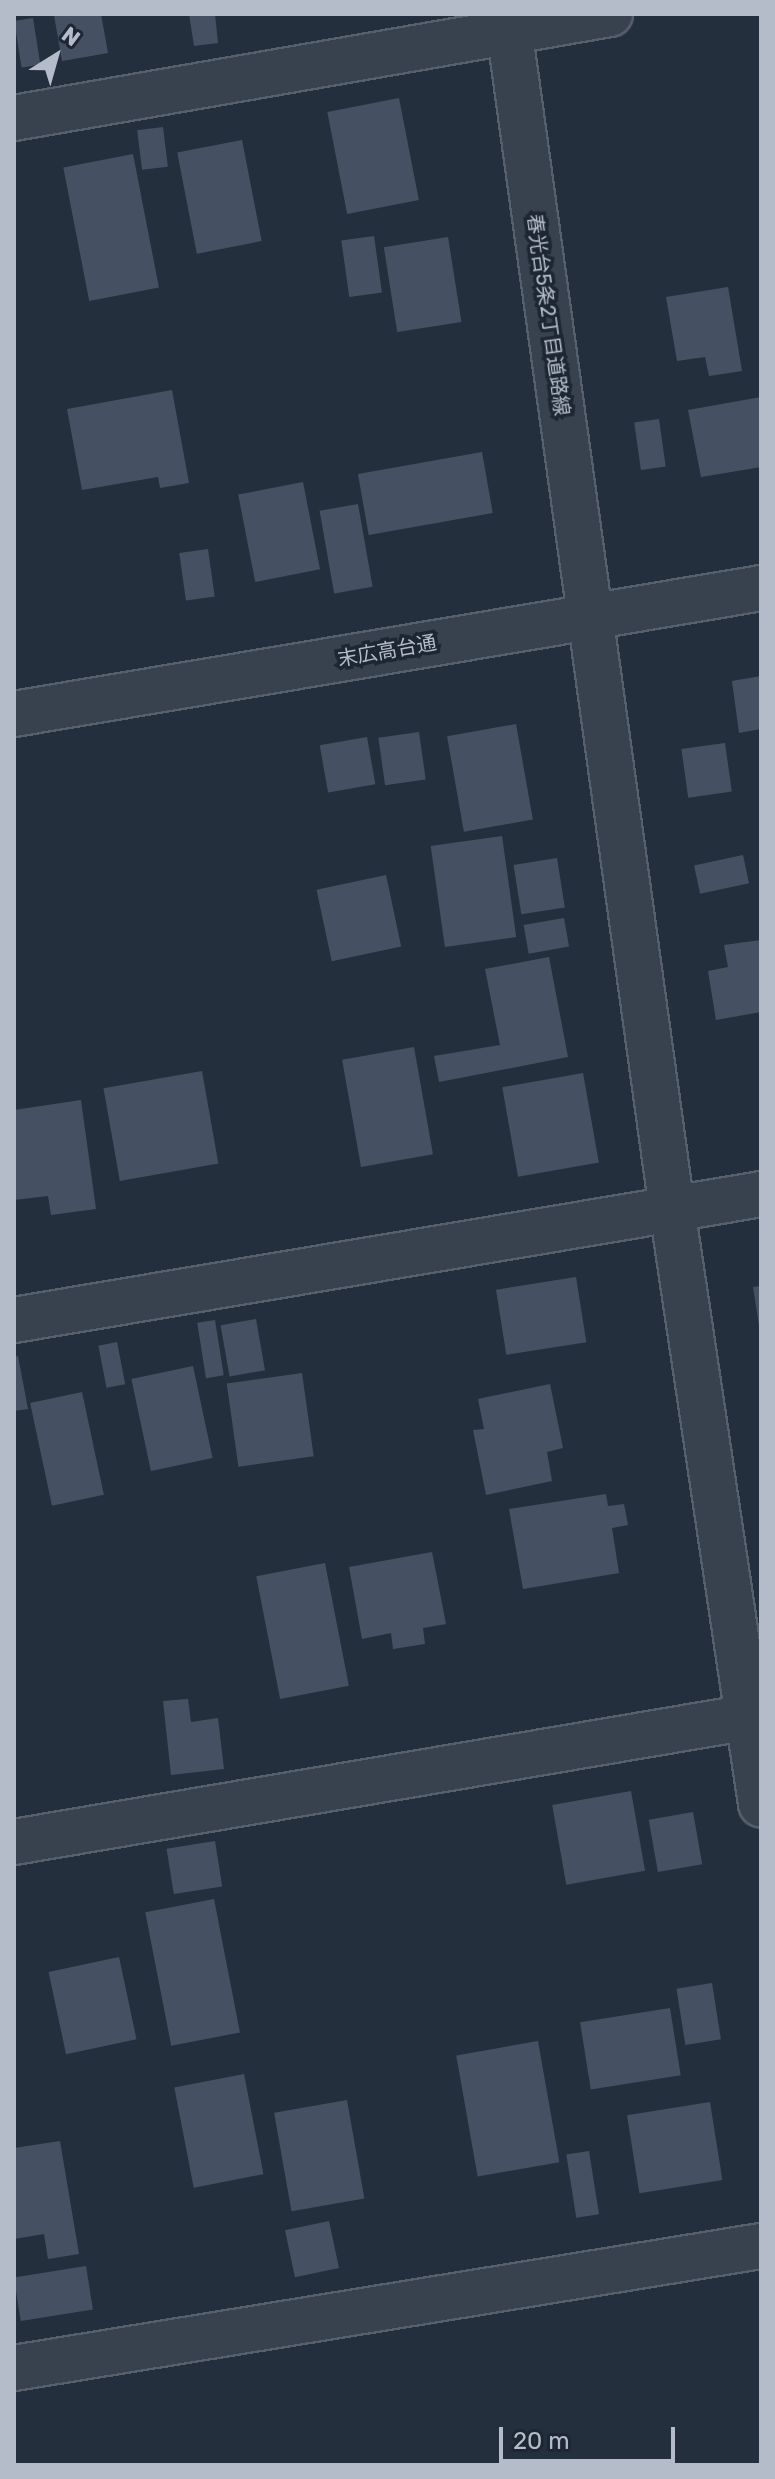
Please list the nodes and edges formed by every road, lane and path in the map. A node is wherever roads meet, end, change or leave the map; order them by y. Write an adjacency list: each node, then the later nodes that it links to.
1 (610, 14): 2 (street)
2 (508, 23): 3 (street); 5 (street, 春光台5条2丁目道路線)
3 (14, 118)
4 (761, 588): 5 (street, 末広高台通)
5 (589, 617): 6 (street, 末広高台通); 8 (street, 春光台5条2丁目道路線)
6 (14, 714)
7 (761, 1194): 8 (street)
8 (672, 1209): 9 (street); 10 (street, 春光台5条2丁目道路線)
9 (14, 1320)
10 (754, 1716): 11 (street, 春光台5条2丁目道路線); 12 (street)
11 (761, 1804)
12 (14, 1842)
13 (761, 2246): 14 (street)
14 (14, 2368)

